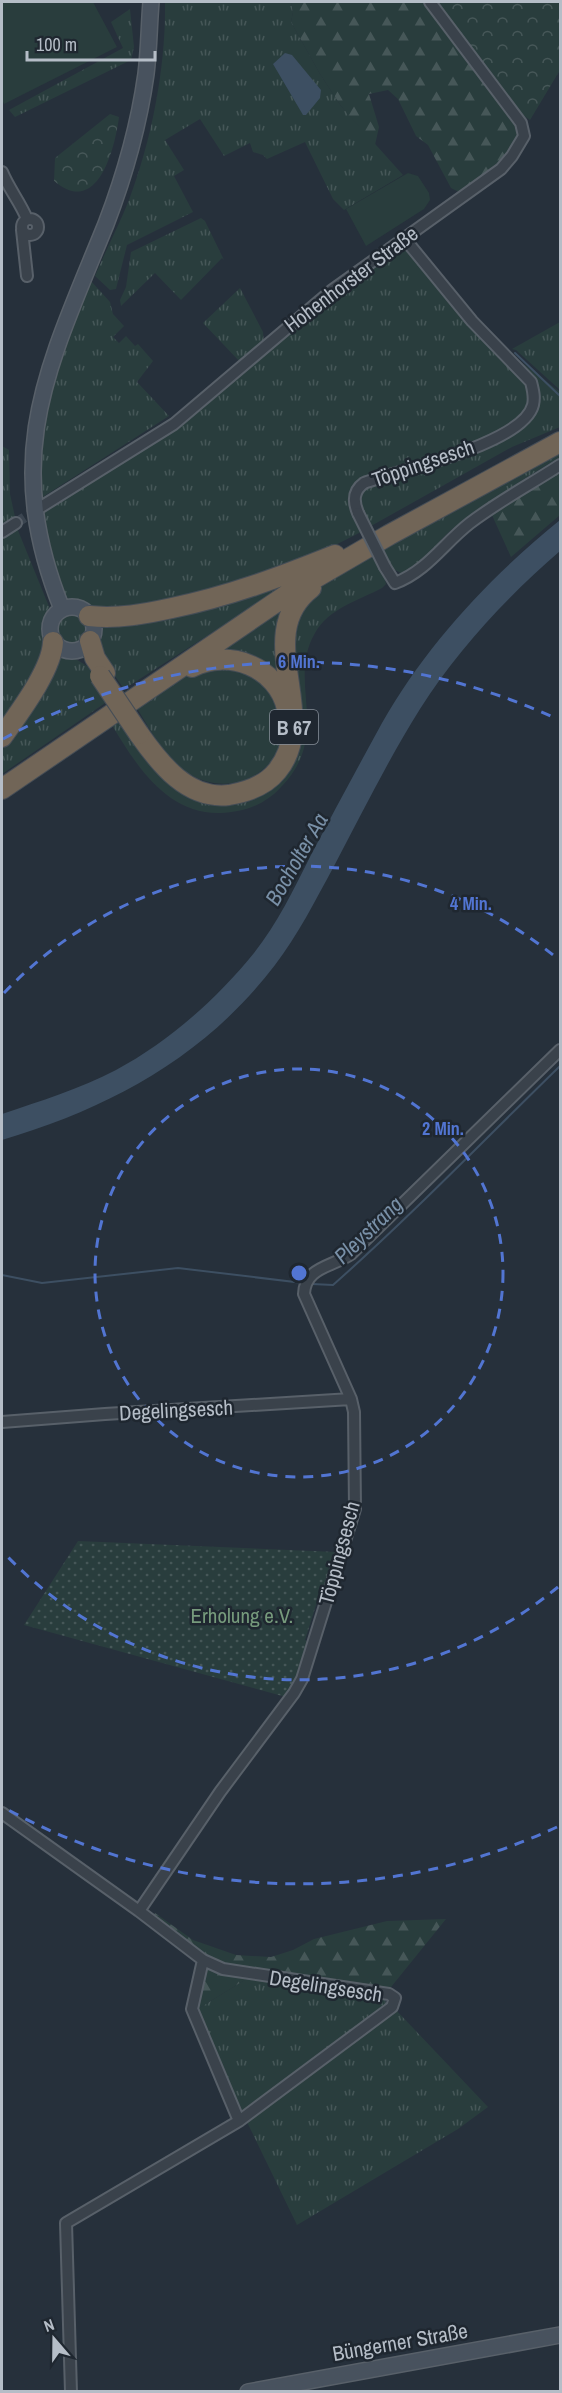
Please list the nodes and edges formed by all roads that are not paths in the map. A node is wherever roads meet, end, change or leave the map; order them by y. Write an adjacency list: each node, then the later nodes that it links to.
1 (151, 2): 14 (main road)
2 (430, 2): 4 (street, Hohenhorster Straße)
3 (2, 172): 5 (street)
4 (405, 238): 8 (street, Töppingsesch, bridge); 9 (street, Hohenhorster Straße)
5 (27, 276)
6 (561, 433): 13 (highway)
7 (561, 442): 12 (highway, B 67)
8 (561, 465)
9 (36, 510)
10 (16, 522): 11 (street)
11 (2, 532)
12 (389, 535): 18 (highway, B 67); 19 (highway, B 67)
13 (362, 543): 15 (highway); 21 (highway)
14 (62, 609): 15 (main road); 16 (main road)
15 (90, 616): 17 (main road)
16 (53, 642): 17 (main road); 20 (highway)
17 (83, 646): 19 (highway, B 67, bridge)
18 (133, 699): 19 (highway, B 67); 22 (highway, B 67)
19 (142, 732)
20 (2, 737)
21 (2, 780)
22 (2, 789)
23 (561, 1050): 24 (street, Töppingsesch)
24 (351, 1399): 25 (street, Degelingsesch); 27 (street, Töppingsesch)
25 (2, 1422)
26 (2, 1812): 27 (street, Degelingsesch)
27 (139, 1911): 28 (street, Degelingsesch)
28 (203, 1960): 29 (street); 29 (street, Degelingsesch)
29 (239, 2121): 31 (street, Degelingsesch)
30 (561, 2335): 32 (main road, Büngerner Straße)
31 (71, 2391)
32 (248, 2391)

